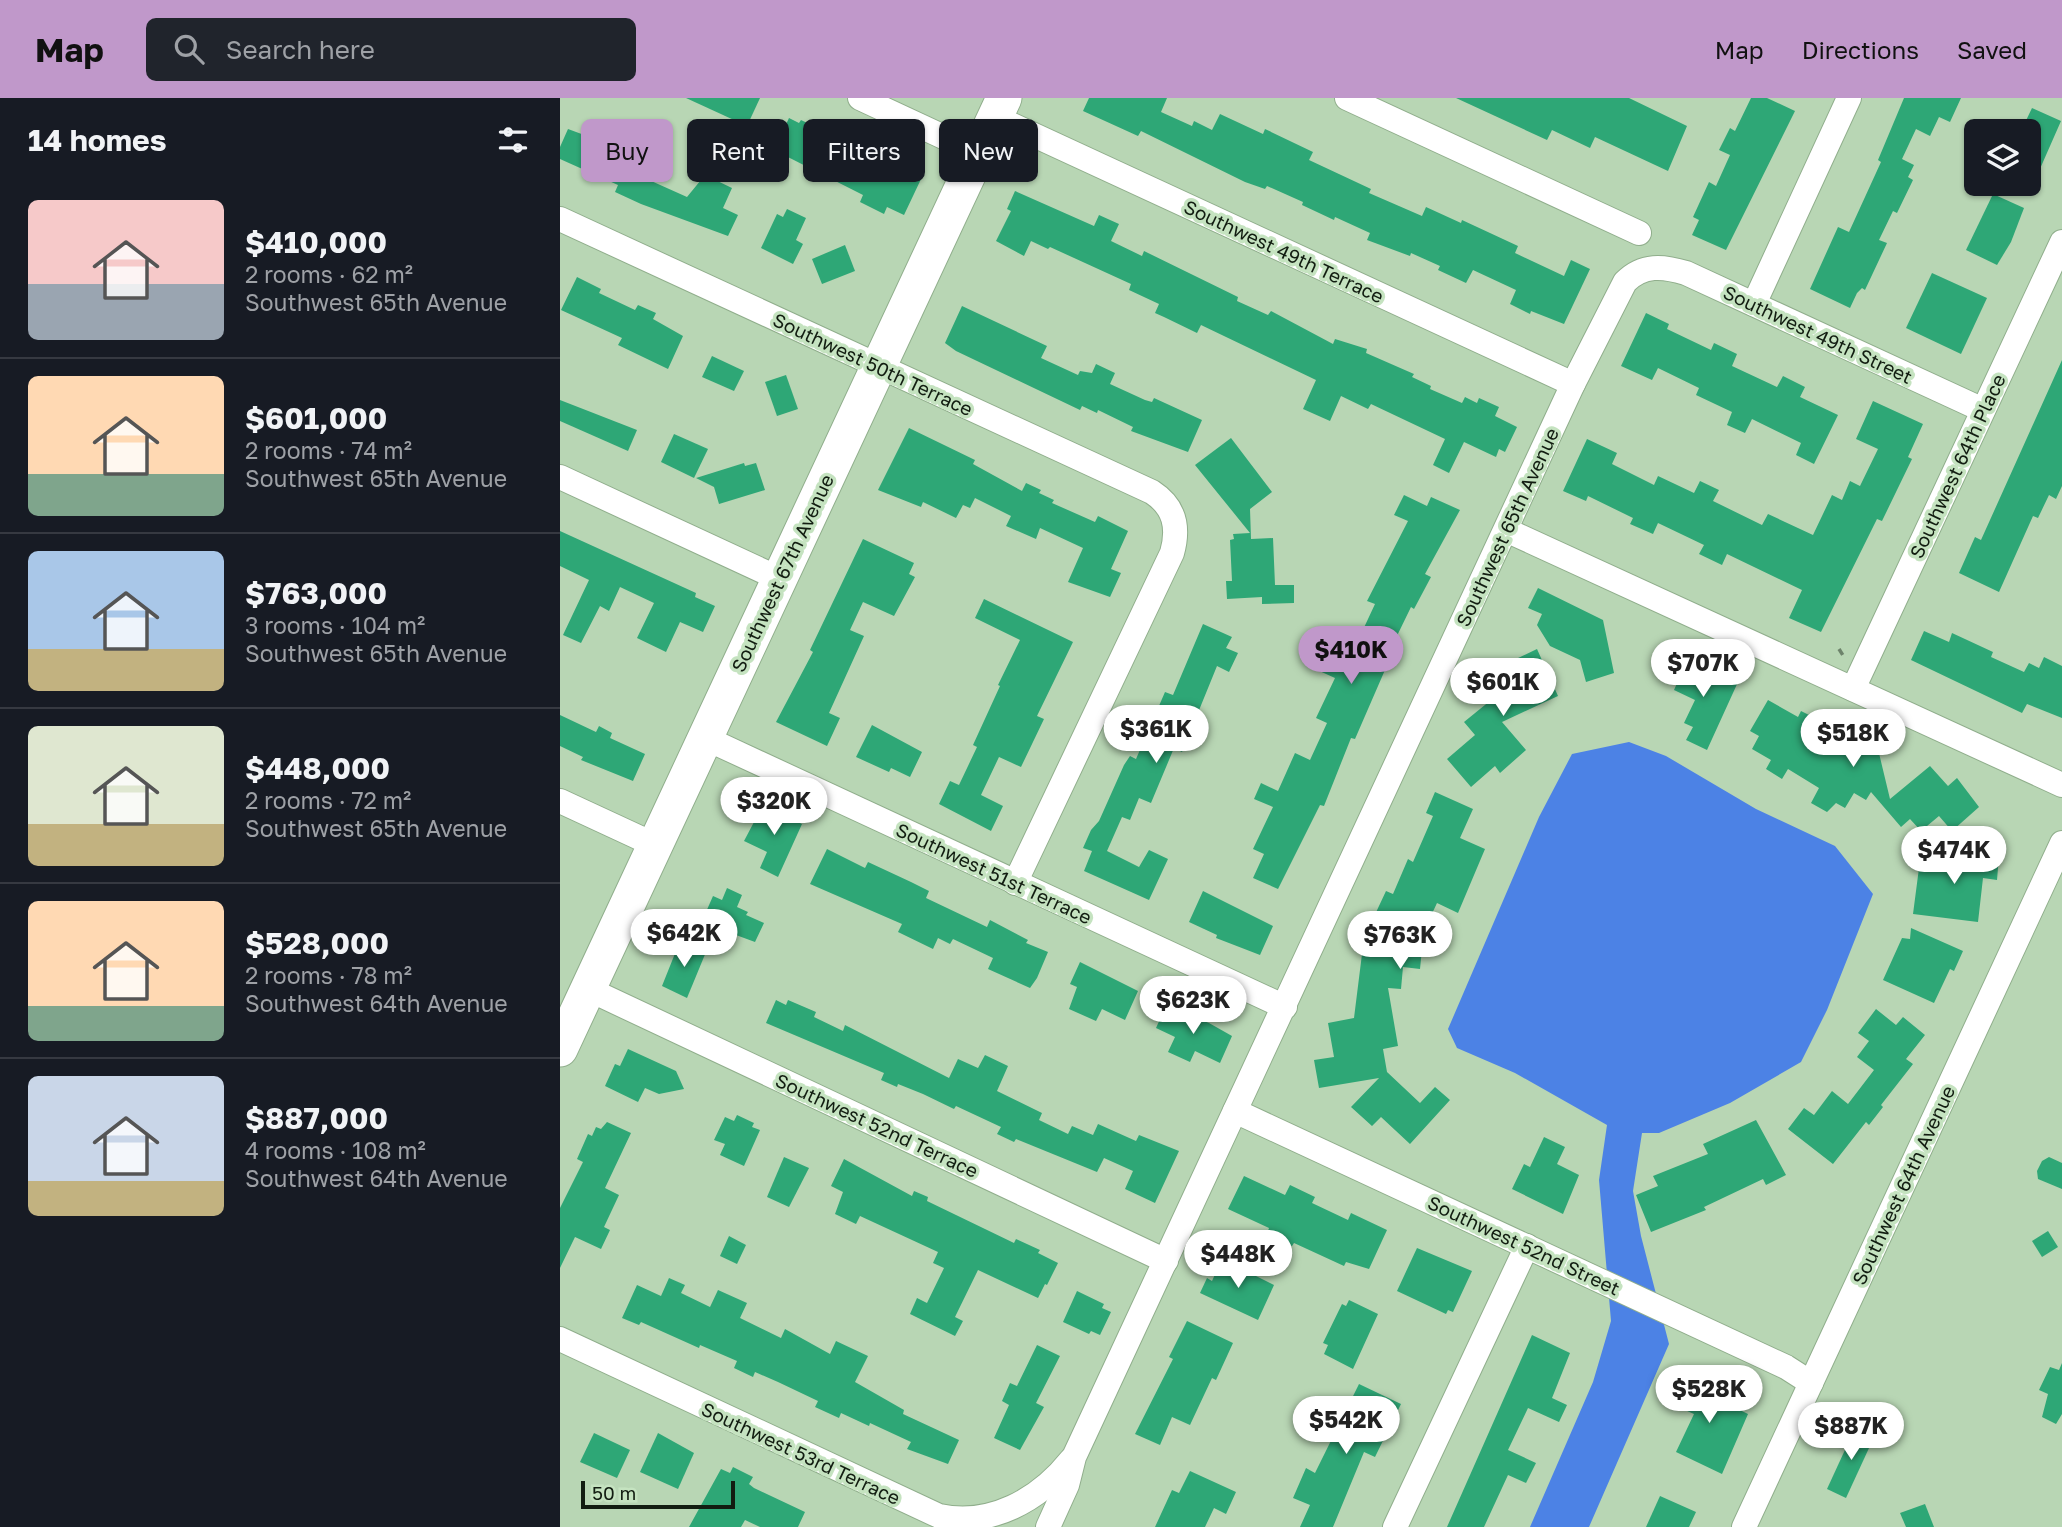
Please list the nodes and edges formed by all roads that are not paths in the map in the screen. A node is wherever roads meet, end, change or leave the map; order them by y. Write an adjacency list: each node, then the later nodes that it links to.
1 (860, 98): 5 (street)
2 (1347, 98): 8 (street)
3 (1849, 98): 11 (street)
4 (1000, 108): 13 (street, Southwest 49th Terrace)
5 (939, 135)
6 (964, 182): 12 (main road, Southwest 67th Avenue)
7 (560, 219): 12 (street, Southwest 50th Terrace)
8 (1639, 233)
9 (2062, 242): 14 (street, Southwest 64th Place)
10 (1650, 268): 11 (street, Southwest 49th Street); 13 (street, Southwest 65th Avenue)
11 (1754, 304): 14 (street, Southwest 49th Street)
12 (878, 367): 17 (main road, Southwest 67th Avenue); 24 (street, Southwest 50th Terrace)
13 (1573, 384): 16 (street, Southwest 65th Avenue)
14 (1983, 410): 18 (street, Southwest 64th Place)
15 (560, 477): 17 (street)
16 (1506, 530): 18 (street); 26 (street, Southwest 65th Avenue)
17 (780, 579): 19 (main road, Southwest 67th Avenue)
18 (1853, 689): 20 (street)
19 (705, 738): 23 (main road, Southwest 67th Avenue); 24 (street, Southwest 51st Terrace)
20 (2062, 785)
21 (560, 801): 23 (street)
22 (2062, 843): 32 (street, Southwest 64th Avenue)
23 (655, 845): 25 (main road, Southwest 67th Avenue)
24 (1015, 883): 26 (street, Southwest 51st Terrace)
25 (588, 989): 27 (main road, Southwest 67th Avenue); 30 (street, Southwest 52nd Terrace)
26 (1285, 1007): 28 (street, Southwest 65th Avenue)
27 (560, 1049)
28 (1236, 1111): 29 (street, Southwest 52nd Street); 30 (street, Southwest 65th Avenue)
29 (1527, 1246): 32 (street, Southwest 52nd Street); 35 (street)
30 (1166, 1261): 33 (street, Southwest 65th Avenue)
31 (560, 1339): 33 (street, Southwest 53rd Terrace)
32 (1811, 1383): 36 (street, Southwest 64th Avenue)
33 (1074, 1457): 34 (street, Southwest 65th Avenue)
34 (1048, 1527)
35 (1395, 1527)
36 (1744, 1527)

